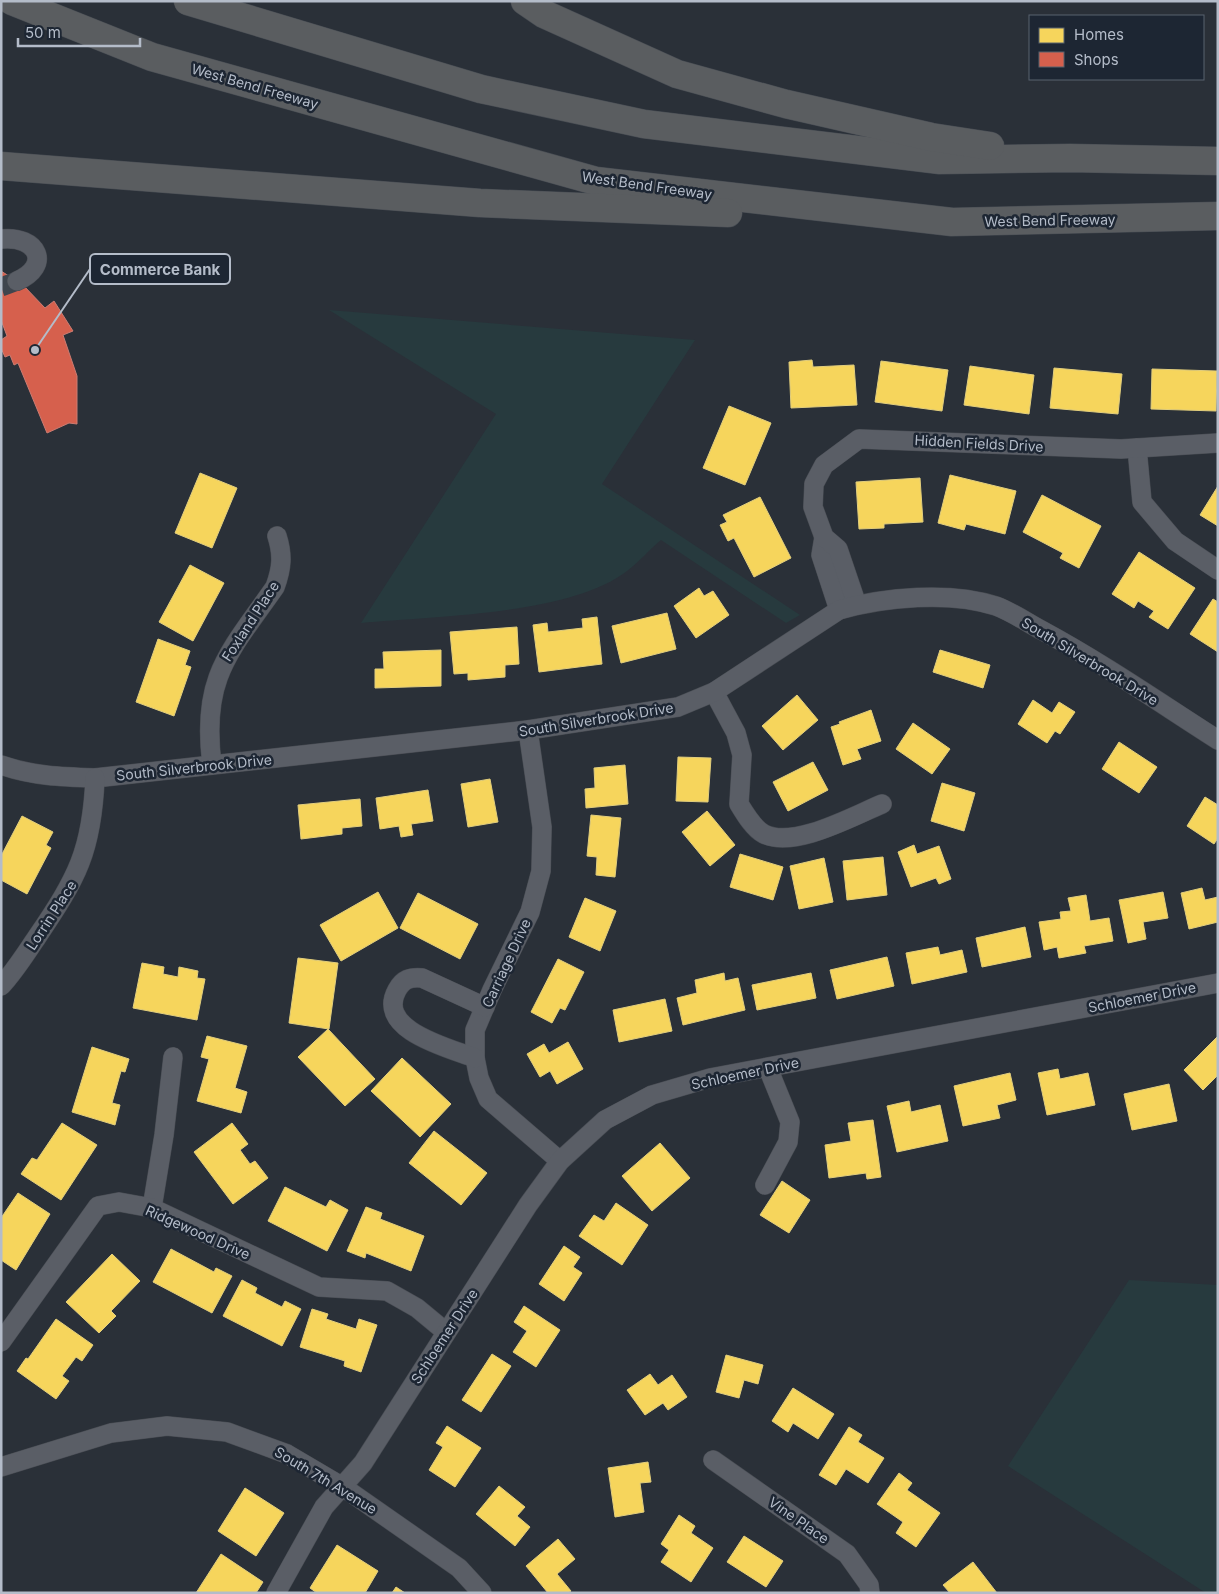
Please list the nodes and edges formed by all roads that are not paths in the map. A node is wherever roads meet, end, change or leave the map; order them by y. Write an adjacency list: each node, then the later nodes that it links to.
1 (12, 1): 8 (highway, West Bend Freeway)
2 (188, 1): 4 (highway)
3 (525, 1): 4 (highway)
4 (1070, 158): 5 (highway)
5 (1218, 161)
6 (1, 166): 8 (highway)
7 (1218, 216): 8 (highway, West Bend Freeway)
8 (952, 222)
9 (1, 239): 10 (street)
10 (16, 282)
11 (1218, 443): 12 (street, Hidden Fields Drive)
12 (1137, 448): 14 (street, Hidden Fields Drive); 15 (street)
13 (277, 536): 22 (street, Foxland Place)
14 (824, 537): 16 (street, Hidden Fields Drive); 17 (street, Hidden Fields Drive)
15 (1218, 570)
16 (857, 605): 17 (street, South Silverbrook Drive); 20 (street, South Silverbrook Drive)
17 (839, 610): 18 (street, South Silverbrook Drive)
18 (714, 692): 19 (street, South Silverbrook Drive); 24 (street)
19 (528, 730): 22 (street, South Silverbrook Drive); 27 (street, Carriage Drive)
20 (1218, 740)
21 (1, 765): 23 (street, South Silverbrook Drive)
22 (212, 765): 23 (street, South Silverbrook Drive)
23 (95, 778): 26 (street, Lorrin Place)
24 (882, 804)
25 (1218, 983): 30 (street, Schloemer Drive)
26 (1, 986)
27 (485, 1007): 29 (street, Carriage Drive); 29 (street)
28 (173, 1057): 33 (street)
29 (475, 1058): 31 (street, Carriage Drive)
30 (768, 1068): 31 (street, Schloemer Drive); 32 (street)
31 (560, 1161): 34 (street, Schloemer Drive)
32 (765, 1185)
33 (152, 1208): 34 (street, Ridgewood Drive); 35 (street, Ridgewood Drive)
34 (446, 1332): 38 (street, Schloemer Drive)
35 (1, 1342)
36 (713, 1460): 41 (street, Vine Place)
37 (3, 1463): 38 (street, South 7th Avenue)
38 (342, 1487): 39 (street, Schloemer Drive); 40 (street, South 7th Avenue)
39 (276, 1593)
40 (482, 1593)
41 (870, 1593)

